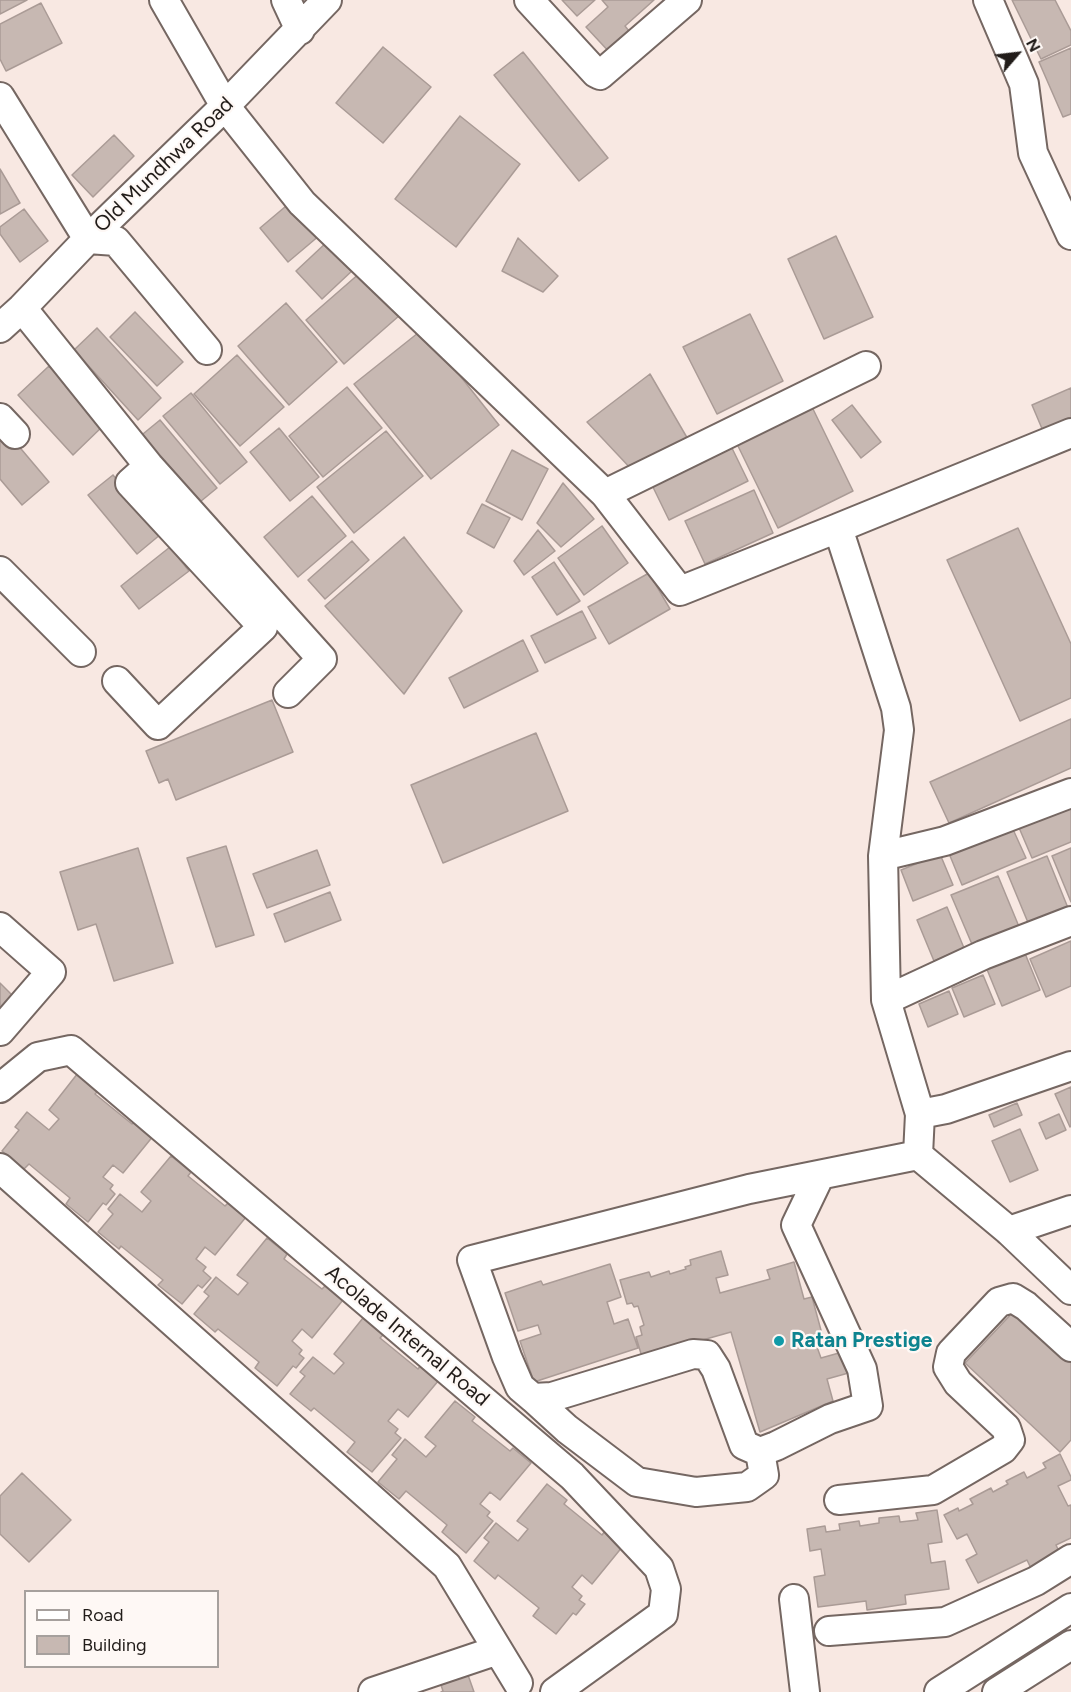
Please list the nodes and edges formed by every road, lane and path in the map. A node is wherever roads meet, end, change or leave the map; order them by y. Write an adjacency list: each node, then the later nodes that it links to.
1 (165, 0): 9 (street)
2 (286, 0): 7 (street)
3 (327, 0): 7 (street, Old Mundhwa Road)
4 (529, 0): 5 (street)
5 (687, 0)
6 (988, 0): 10 (street)
7 (300, 30): 9 (street, Old Mundhwa Road)
8 (0, 97): 11 (street)
9 (225, 106): 11 (street, Old Mundhwa Road); 17 (street)
10 (1071, 235)
11 (88, 239): 12 (street, Old Mundhwa Road); 13 (street)
12 (8, 315): 16 (street)
13 (207, 350)
14 (866, 366): 17 (street)
15 (1071, 433): 18 (street)
16 (149, 466): 21 (street); 22 (street)
17 (604, 494): 18 (street)
18 (838, 528): 24 (street)
19 (0, 571): 20 (street)
20 (81, 652)
21 (117, 681)
22 (288, 693)
23 (1071, 793): 24 (street)
24 (883, 856): 27 (street)
25 (1071, 921): 27 (street)
26 (0, 927): 28 (street)
27 (886, 1000): 31 (street)
28 (0, 1031)
29 (1071, 1066): 31 (street)
30 (0, 1088): 50 (street, Acolade Internal Road)
31 (920, 1114): 32 (street)
32 (918, 1155): 34 (street); 36 (street)
33 (0, 1168): 47 (street)
34 (820, 1175): 39 (street); 40 (street)
35 (1071, 1209): 36 (street)
36 (1009, 1231): 37 (street)
37 (1071, 1290)
38 (1071, 1347): 41 (street)
39 (533, 1398): 40 (street); 40 (street)
40 (760, 1452)
41 (839, 1500)
42 (1071, 1559): 45 (street)
43 (794, 1599): 53 (street)
44 (1071, 1608): 54 (street)
45 (829, 1631)
46 (1071, 1645): 55 (street)
47 (498, 1650): 48 (street); 49 (street)
48 (525, 1689)
49 (373, 1692)
50 (555, 1692)
51 (788, 1692): 52 (street)
52 (795, 1692)
53 (805, 1692)
54 (939, 1692)
55 (997, 1692)

